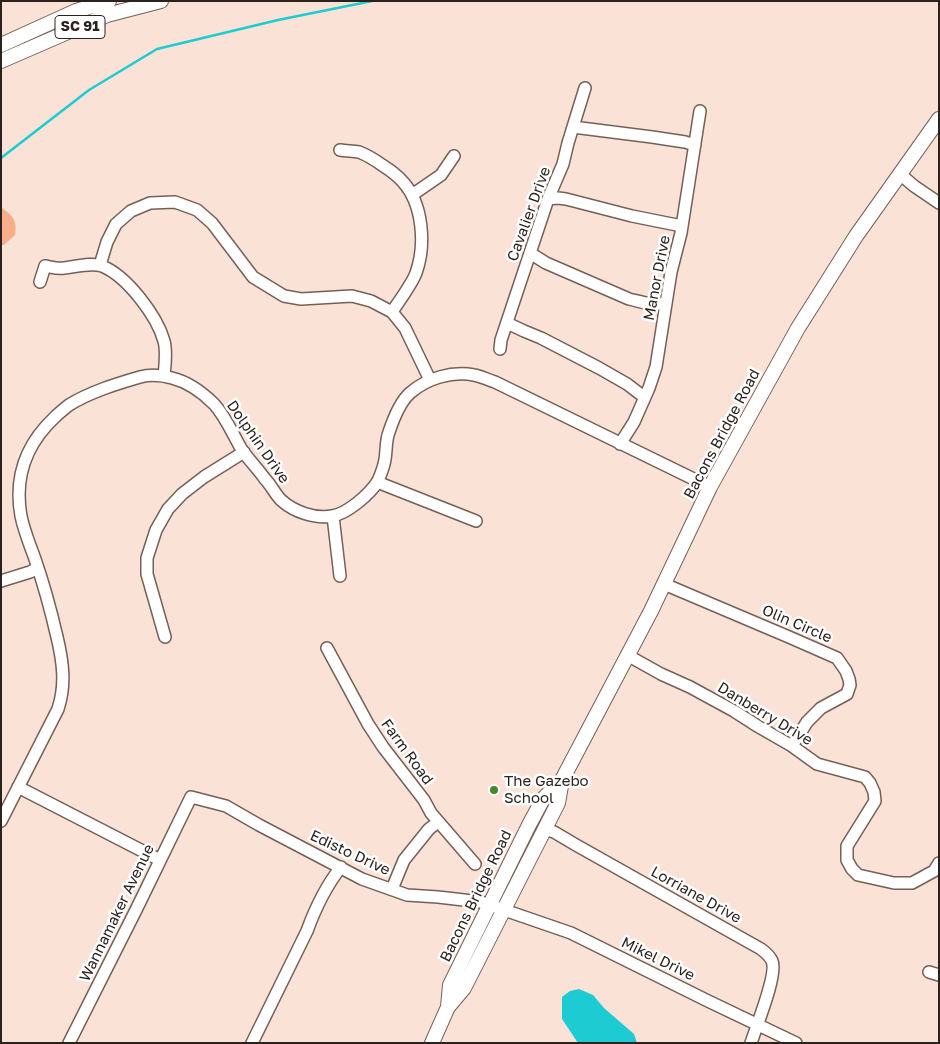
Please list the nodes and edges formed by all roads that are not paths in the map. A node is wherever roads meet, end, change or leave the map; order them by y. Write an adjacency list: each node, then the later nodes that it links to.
1 (109, 1): 3 (main road, SC 91)
2 (161, 1): 4 (main road, SC 91)
3 (1, 45)
4 (1, 61)
5 (585, 88): 8 (street, Cavalier Drive)
6 (700, 111): 9 (street, Manor Drive)
7 (939, 119): 12 (main road, Bacons Bridge Road)
8 (573, 127): 9 (street); 14 (street, Cavalier Drive)
9 (695, 145): 16 (street, Manor Drive)
10 (340, 150): 13 (street)
11 (454, 156): 13 (street)
12 (900, 174): 15 (street); 30 (main road, Bacons Bridge Road)
13 (412, 194): 21 (street)
14 (548, 199): 16 (street); 17 (street, Cavalier Drive)
15 (939, 202)
16 (682, 226): 20 (street, Manor Drive)
17 (530, 253): 20 (street); 22 (street, Cavalier Drive)
18 (100, 265): 19 (street); 21 (street); 24 (street)
19 (40, 282)
20 (666, 303): 26 (street, Manor Drive)
21 (392, 312): 25 (street)
22 (507, 323): 23 (street, Cavalier Drive); 26 (street)
23 (500, 349)
24 (164, 376): 28 (street, Dolphin Drive); 33 (street, Dolphin Drive)
25 (430, 380): 27 (street); 29 (street)
26 (644, 397): 27 (street, Manor Drive)
27 (620, 444): 30 (street)
28 (244, 452): 31 (street, Dolphin Drive); 37 (street)
29 (377, 482): 31 (street); 32 (street)
30 (710, 487): 36 (main road, Bacons Bridge Road)
31 (333, 516): 34 (street)
32 (476, 521)
33 (38, 568): 35 (street); 42 (street, Dolphin Drive)
34 (340, 576)
35 (1, 581)
36 (664, 584): 39 (main road, Bacons Bridge Road); 40 (street, Olin Circle)
37 (165, 637)
38 (327, 648): 45 (street, Farm Road)
39 (627, 656): 40 (street, Danberry Drive); 41 (main road, Bacons Bridge Road)
40 (792, 746): 48 (street, Danberry Drive)
41 (562, 780): 46 (main road, Bacons Bridge Road); 52 (main road, Bacons Bridge Road)
42 (18, 787): 44 (street, Dolphin Drive); 47 (street)
43 (191, 797): 47 (street, Wannamaker Avenue); 50 (street, Edisto Drive)
44 (1, 821)
45 (438, 822): 49 (street, Farm Road); 51 (street)
46 (544, 828): 53 (main road, Bacons Bridge Road); 55 (street, Lorriane Drive)
47 (160, 860): 57 (street, Wannamaker Avenue)
48 (939, 863)
49 (475, 864)
50 (341, 868): 51 (street, Edisto Drive); 56 (street)
51 (392, 890): 52 (street, Edisto Drive)
52 (490, 904): 53 (street, Edisto Drive); 54 (main road, Bacons Bridge Road)
53 (504, 909): 54 (main road, Bacons Bridge Road); 55 (street, Mikel Drive)
54 (448, 1006): 58 (main road, Bacons Bridge Road)
55 (757, 1024): 59 (street, Lorriane Drive); 60 (street, Mikel Drive)
56 (254, 1042)
57 (69, 1043)
58 (432, 1043)
59 (751, 1043)
60 (796, 1043)

